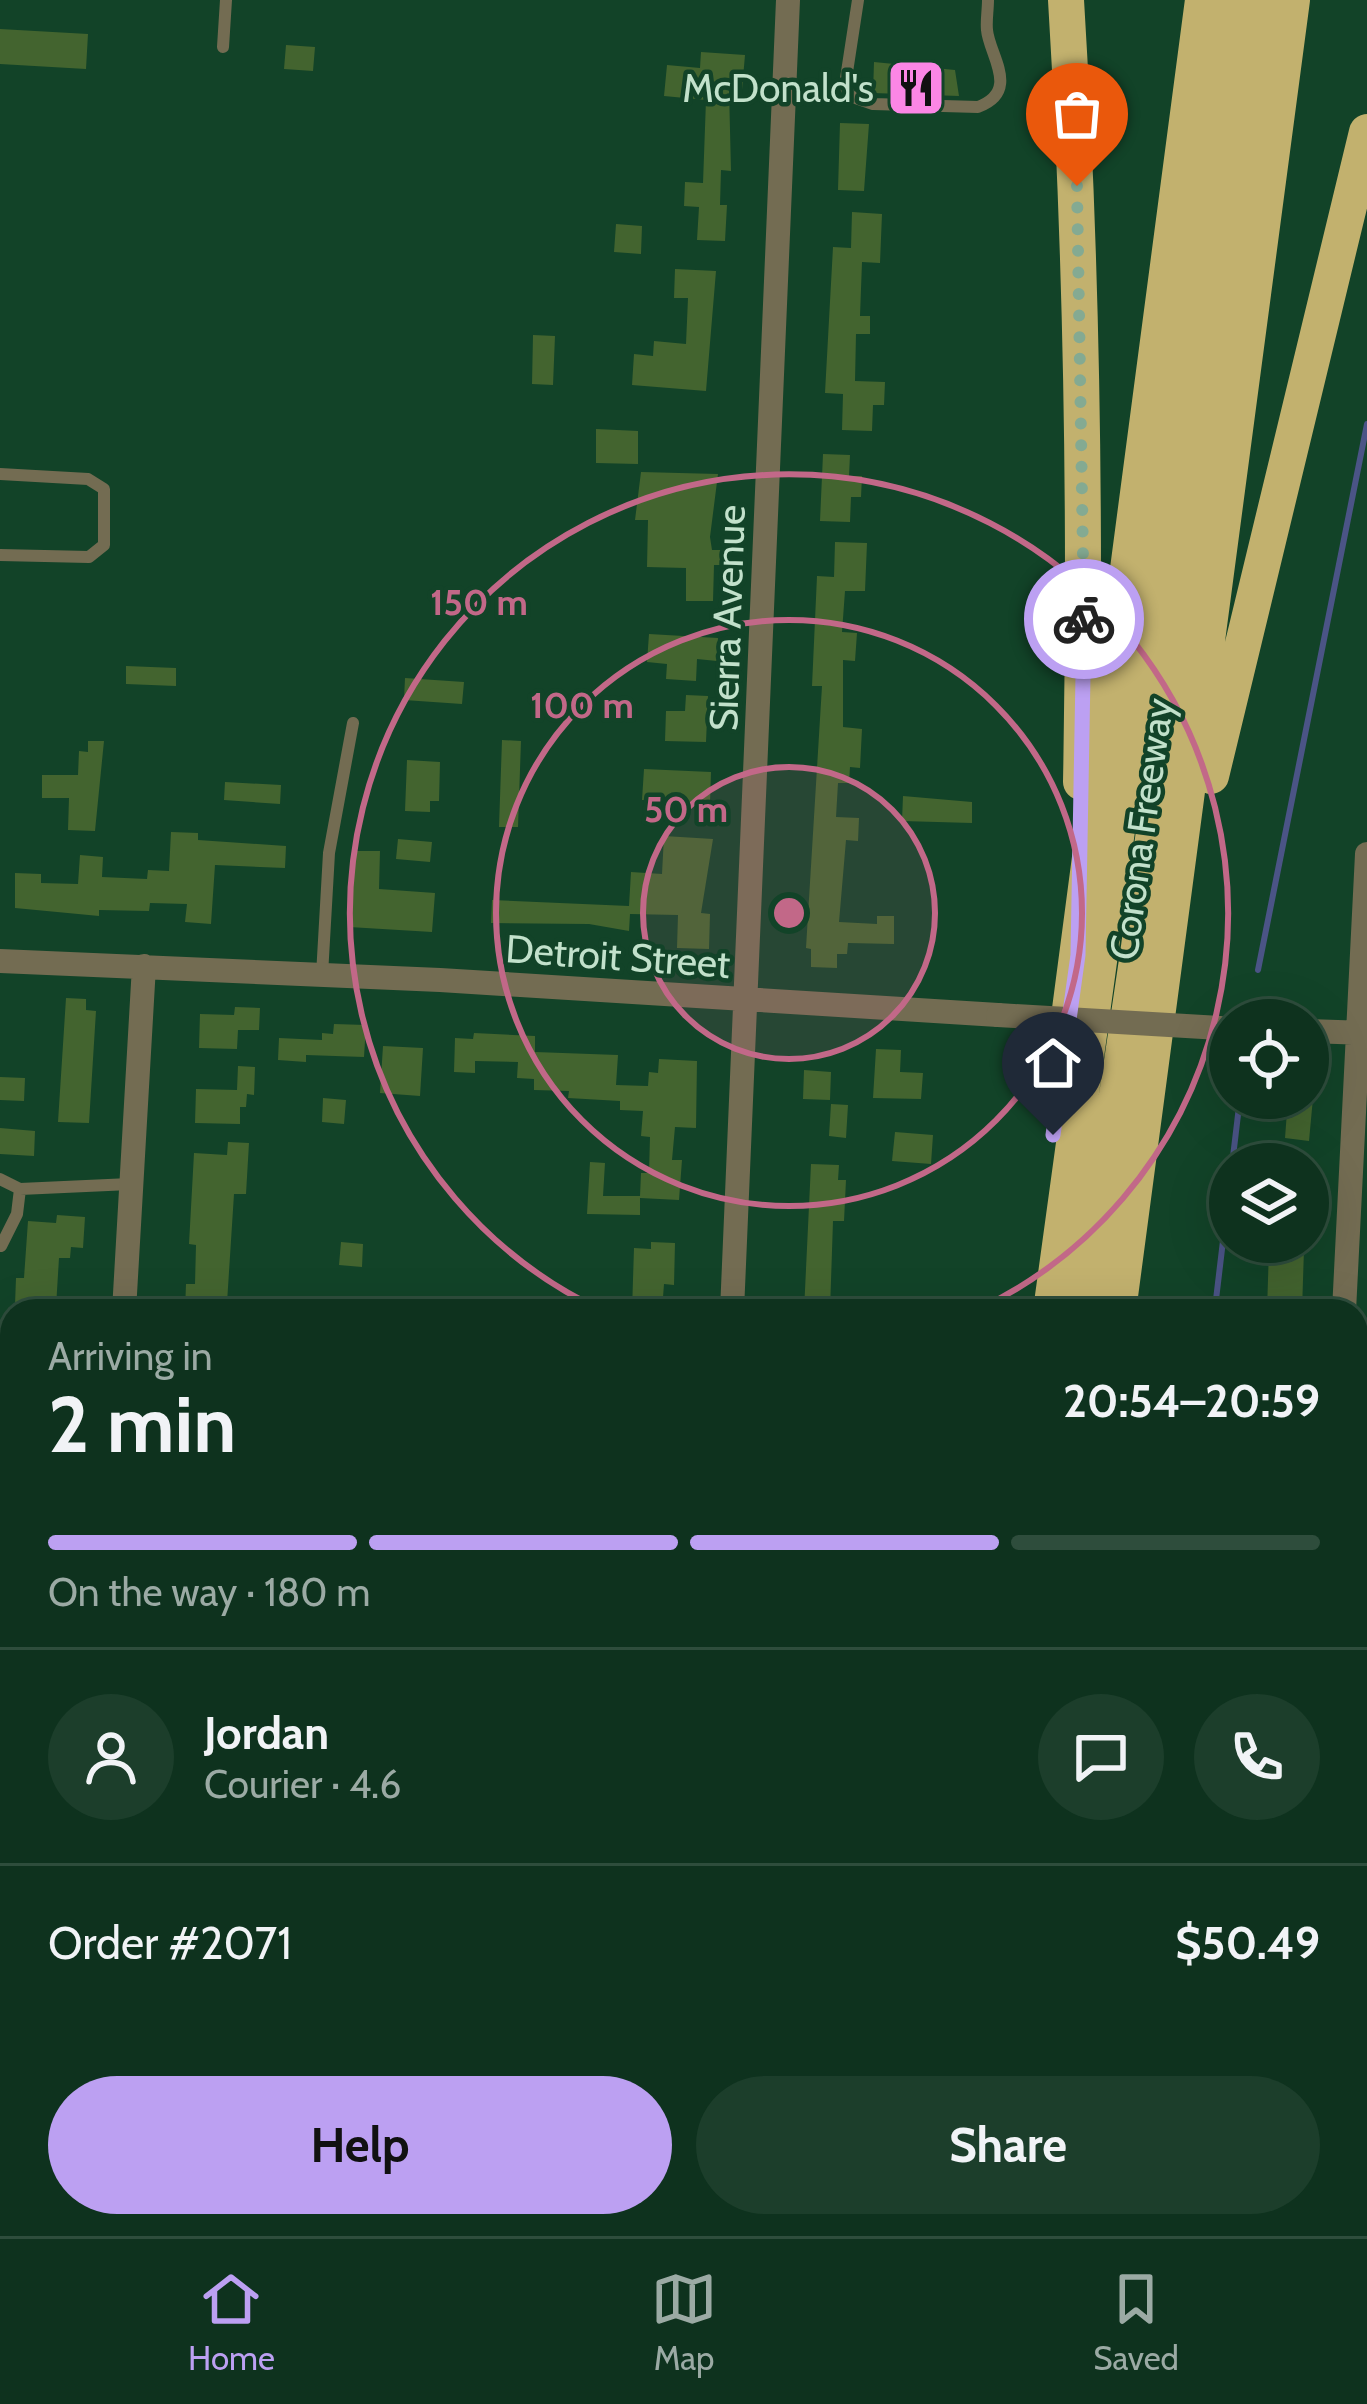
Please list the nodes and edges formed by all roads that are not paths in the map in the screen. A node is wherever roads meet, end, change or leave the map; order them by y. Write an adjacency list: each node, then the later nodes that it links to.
1 (226, 0): 10 (lane)
2 (788, 0): 21 (street, Sierra Avenue)
3 (858, 0): 4 (lane)
4 (988, 0)
5 (1066, 0): 16 (highway)
6 (1203, 0): 16 (highway, Corona Freeway)
7 (1231, 0): 32 (highway)
8 (1262, 0): 33 (highway)
9 (1292, 0): 18 (highway, Corona Freeway)
10 (224, 47)
11 (1367, 133): 18 (highway)
12 (0, 474): 13 (lane)
13 (0, 555)
14 (353, 723): 20 (lane)
15 (1367, 854): 24 (street)
16 (1078, 955): 31 (highway, Corona Freeway)
17 (0, 961): 19 (street, Detroit Street)
18 (1165, 966): 34 (highway, Corona Freeway)
19 (144, 967): 20 (street, Detroit Street); 26 (street)
20 (322, 974): 21 (street, Detroit Street)
21 (748, 1000): 22 (street, Detroit Street, bridge); 30 (street, Sierra Avenue)
22 (1209, 1027)
23 (1329, 1032): 24 (street)
24 (1364, 1033): 35 (street)
25 (0, 1179): 27 (lane)
26 (132, 1184): 27 (lane); 29 (street)
27 (20, 1189): 28 (lane)
28 (1, 1246)
29 (125, 1299)
30 (733, 1299)
31 (1029, 1299)
32 (1053, 1299)
33 (1087, 1299)
34 (1120, 1299)
35 (1345, 1299)

